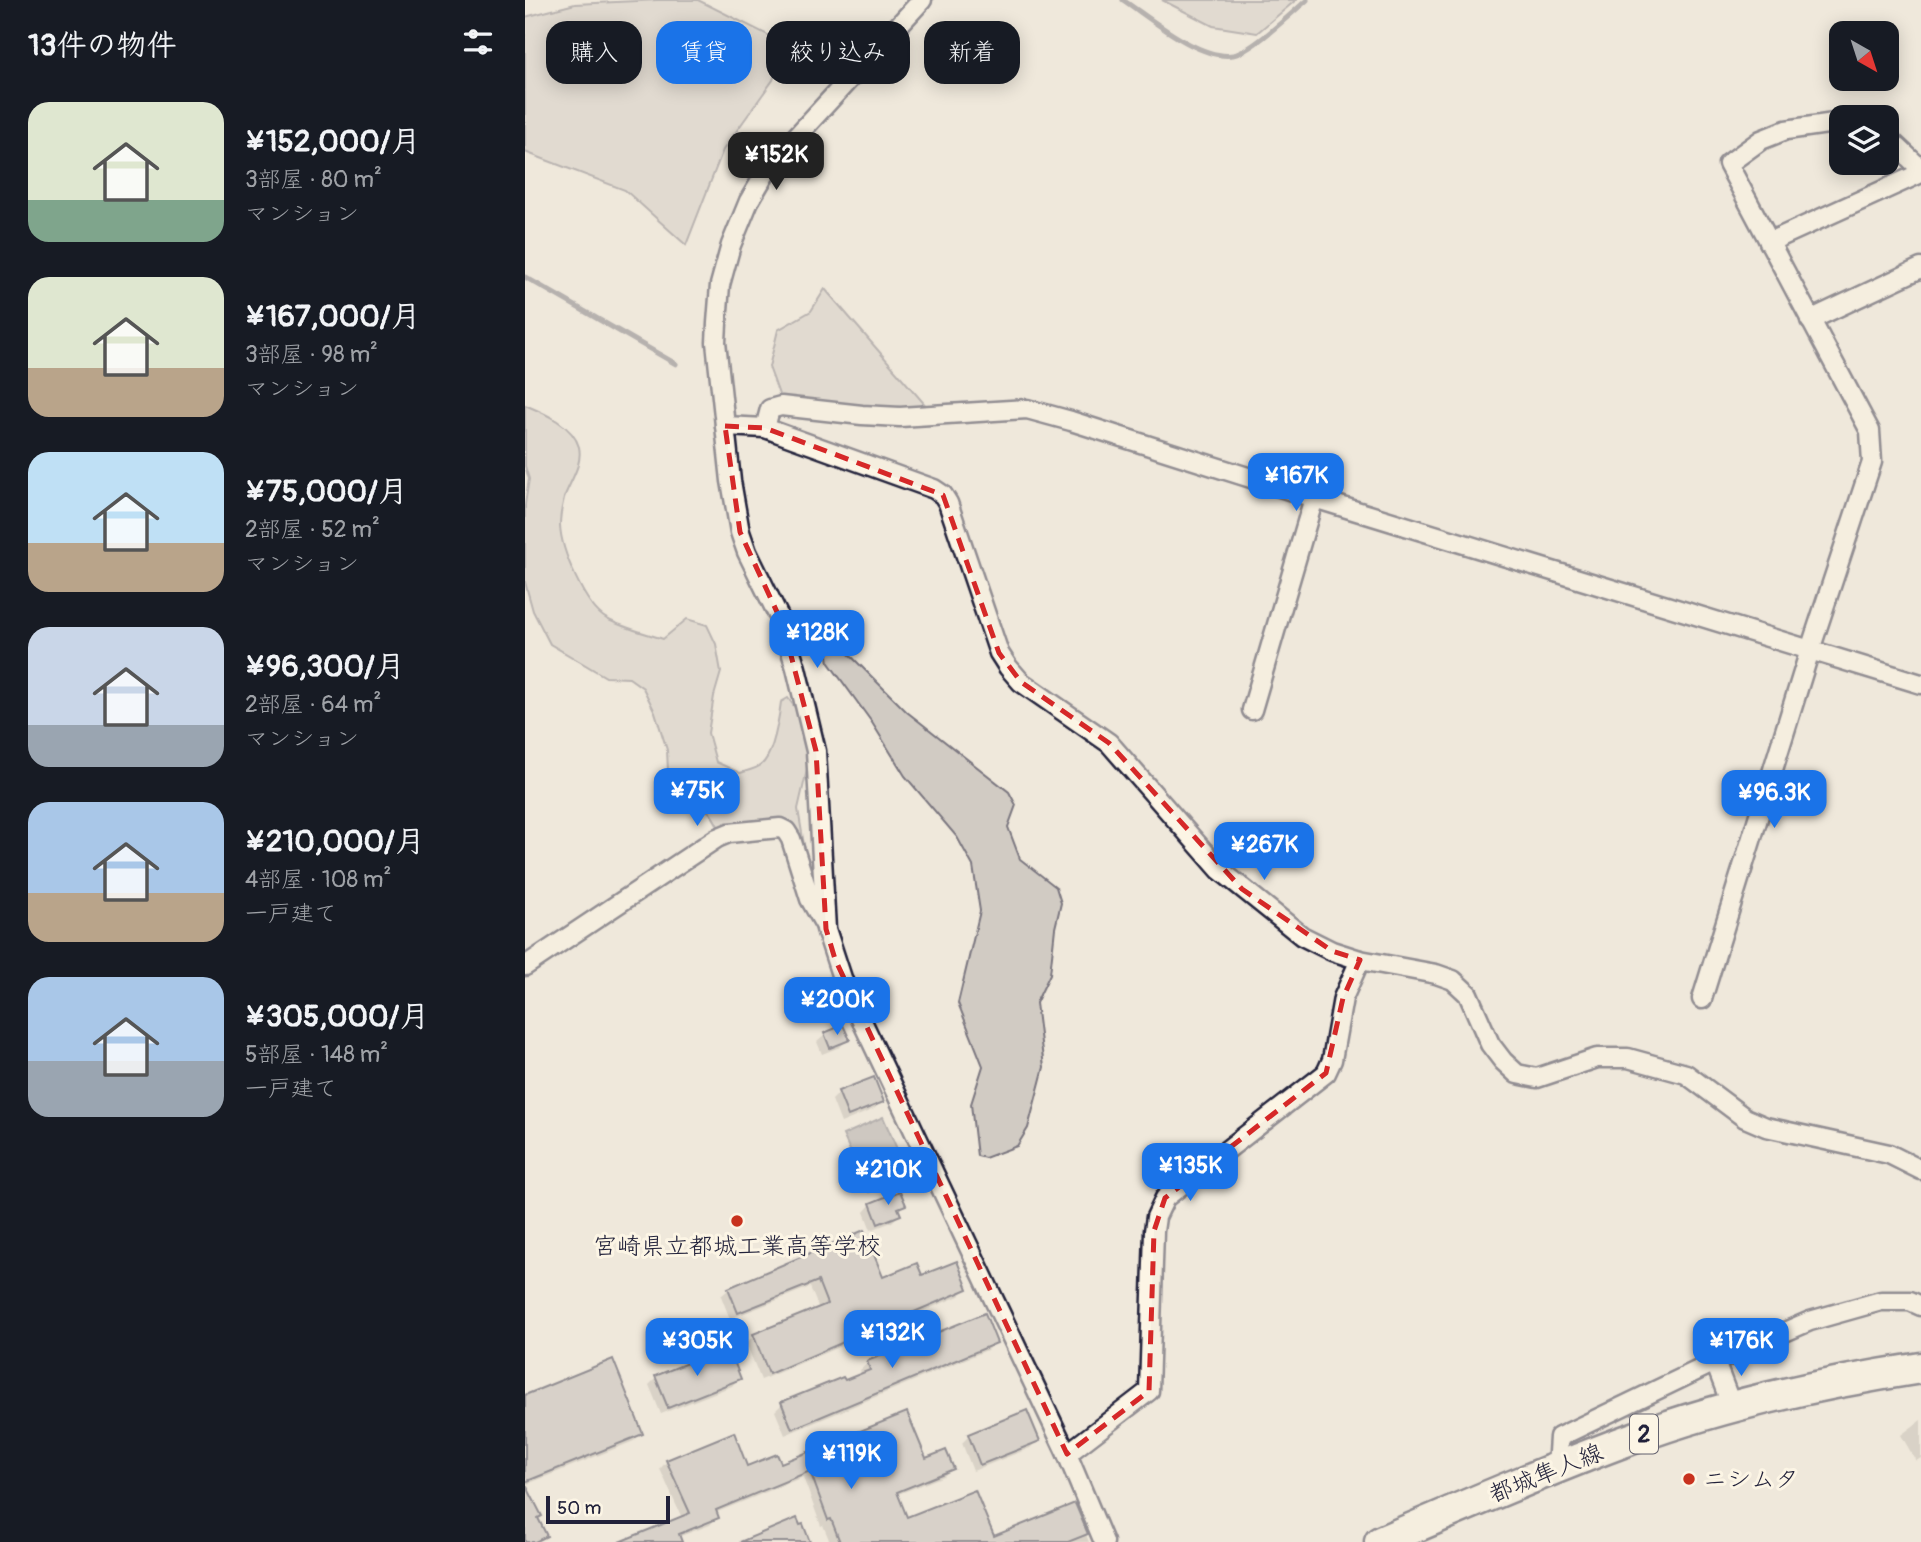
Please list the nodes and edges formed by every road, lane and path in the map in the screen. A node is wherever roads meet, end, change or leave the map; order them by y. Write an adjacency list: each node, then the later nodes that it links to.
1 (922, 0): 8 (street)
2 (1829, 124): 5 (street)
3 (1899, 149): 4 (street)
4 (1921, 171): 5 (street)
5 (1769, 242): 7 (street)
6 (1921, 268): 7 (street)
7 (1810, 320): 11 (street)
8 (725, 426): 9 (street); 14 (street)
9 (765, 428): 10 (street); 15 (street)
10 (1314, 498): 11 (street); 13 (street)
11 (1810, 650): 12 (street); 17 (street)
12 (1921, 684)
13 (1252, 710)
14 (827, 929): 16 (street); 23 (street)
15 (1360, 960): 18 (street); 23 (street)
16 (525, 967)
17 (1702, 999)
18 (1921, 1170)
19 (1921, 1306): 20 (street)
20 (1714, 1362): 22 (street); 24 (street)
21 (1921, 1368): 22 (main road, 都城隼人線 / 2)
22 (1732, 1407): 24 (main road, 都城隼人線 / 2)
23 (1067, 1454): 25 (street)
24 (1557, 1468): 26 (main road, 都城隼人線 / 2)
25 (1104, 1542)
26 (1380, 1542)

